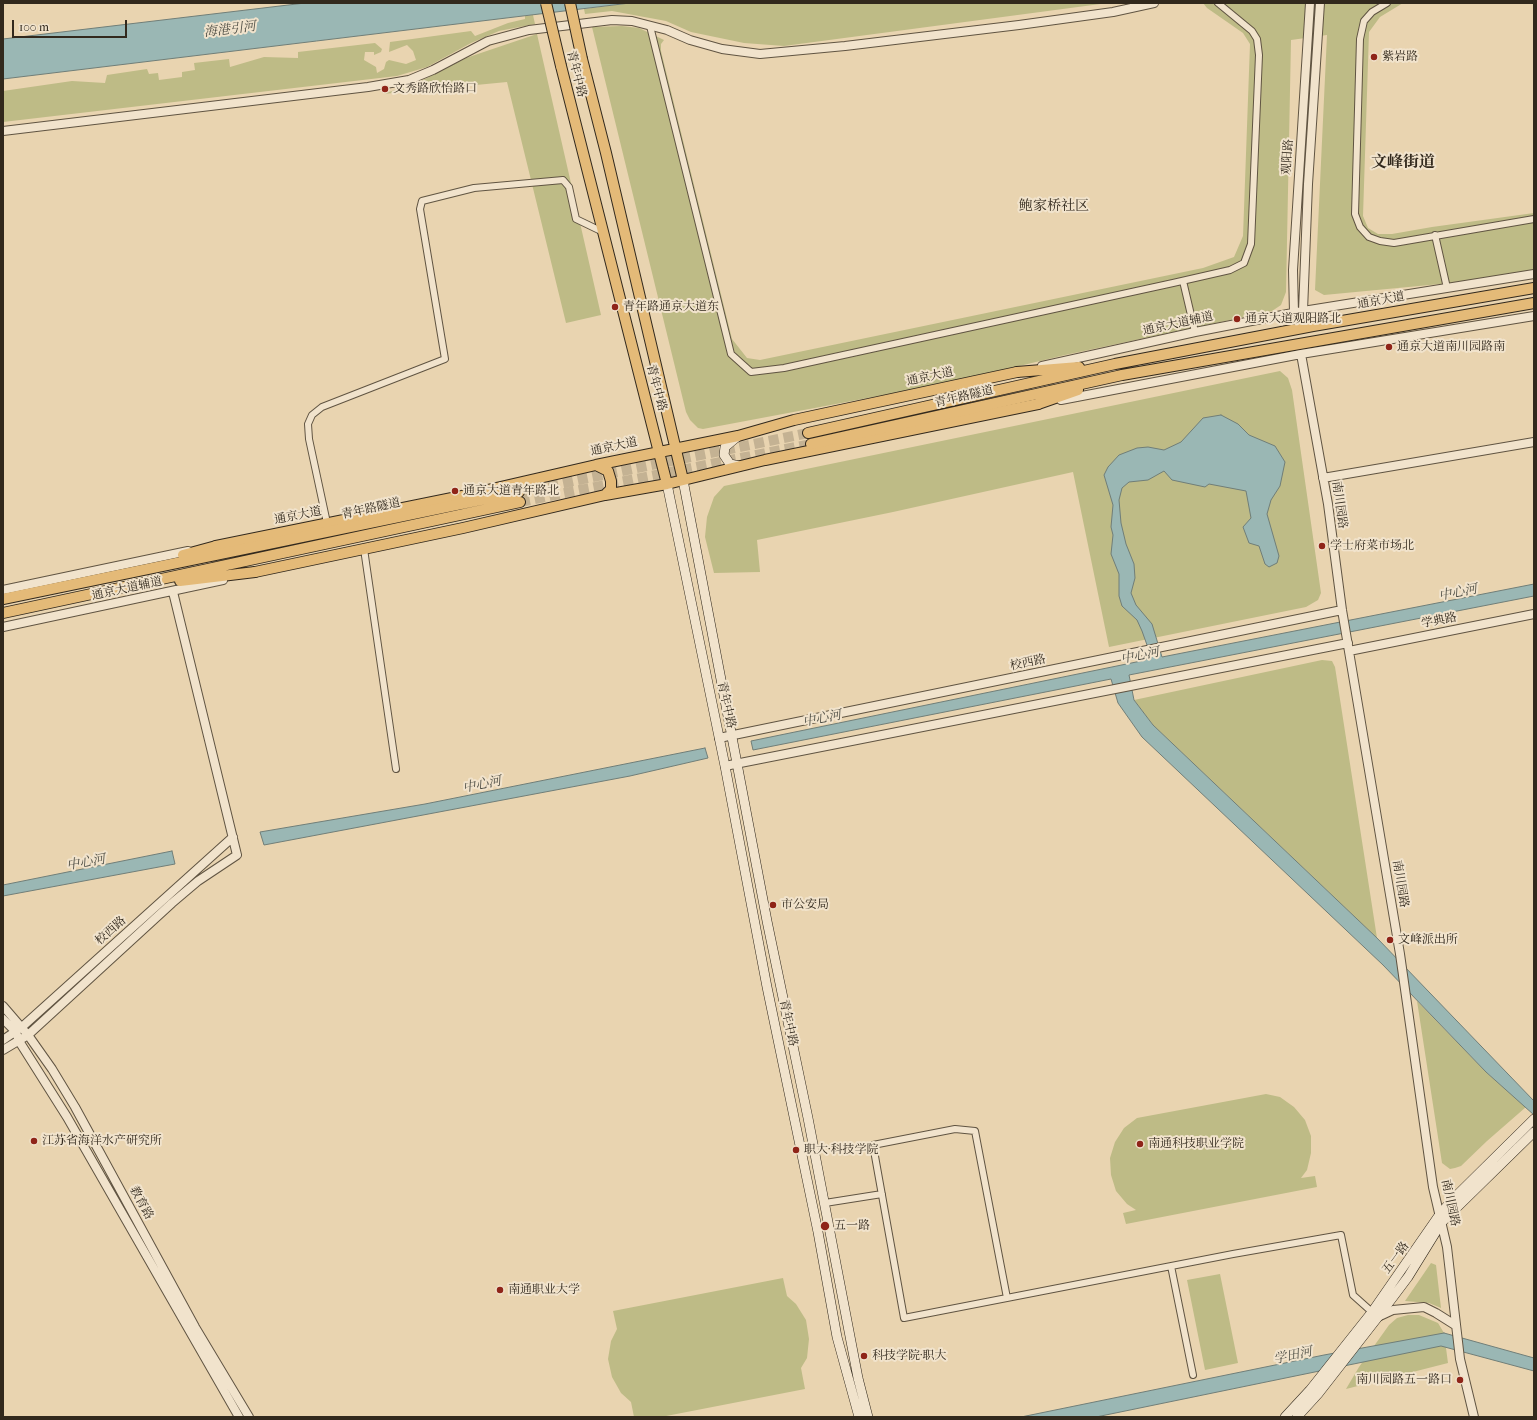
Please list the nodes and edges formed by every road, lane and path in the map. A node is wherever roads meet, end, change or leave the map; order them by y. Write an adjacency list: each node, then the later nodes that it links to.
1 (546, 3): 11 (main road, 青年中路, bridge)
2 (570, 3): 31 (main road, 青年中路, bridge)
3 (1154, 3): 8 (street)
4 (1218, 3): 14 (street)
5 (1310, 3): 19 (street, 观阳路)
6 (1387, 3): 12 (street)
7 (1320, 7): 18 (street, 观阳路)
8 (650, 26): 9 (street); 14 (street)
9 (3, 131)
10 (1534, 219): 12 (street)
11 (603, 232): 32 (main road, 青年中路); 39 (street)
12 (1435, 235): 15 (street)
13 (1534, 274): 15 (street, 通京大道辅道)
14 (1183, 280): 21 (street)
15 (1447, 288): 18 (street, 通京大道辅道)
16 (1534, 288): 23 (main road, 通京大道)
17 (1534, 303): 25 (main road)
18 (1303, 311): 19 (street, 通京大道辅道)
19 (1294, 313): 21 (street, 通京大道辅道)
20 (1534, 316): 22 (street)
21 (1195, 332): 24 (street, 通京大道辅道)
22 (1302, 354): 26 (street); 35 (street, 南川园路)
23 (1115, 364): 24 (main road, 通京大道); 27 (main road, 青年路隧道)
24 (1018, 372): 28 (main road, 通京大道)
25 (1122, 375): 26 (main road); 30 (main road, 青年路隧道)
26 (1038, 404): 34 (main road)
27 (808, 434)
28 (738, 436): 31 (main road, 通京大道); 34 (main road)
29 (1534, 442): 35 (street)
30 (811, 444)
31 (676, 448): 32 (main road, 通京大道); 36 (main road, 青年中路)
32 (659, 451): 33 (main road, 通京大道); 37 (main road, 青年中路)
33 (596, 465): 38 (main road); 39 (main road, 通京大道)
34 (739, 466): 36 (main road)
35 (1323, 478): 49 (street, 南川园路)
36 (683, 480): 37 (main road); 53 (main road, 青年中路)
37 (667, 484): 38 (main road); 54 (main road, 青年中路)
38 (605, 495): 41 (main road)
39 (327, 523): 40 (main road, 通京大道)
40 (216, 546): 43 (main road, 通京大道); 45 (street, 通京大道辅道)
41 (364, 549): 42 (main road); 57 (street)
42 (255, 572): 44 (main road); 46 (street, 通京大道辅道)
43 (112, 576): 44 (main road, 青年路隧道); 47 (main road)
44 (117, 589): 48 (main road)
45 (3, 590)
46 (173, 592): 51 (street, 通京大道辅道); 58 (street)
47 (3, 599)
48 (3, 613)
49 (1342, 614): 52 (street, 南川园路); 53 (street, 校西路)
50 (1534, 614): 52 (street, 学典路)
51 (3, 627)
52 (1348, 644): 55 (street); 70 (street, 南川园路)
53 (732, 736): 54 (street, 校西路); 55 (main road, 青年中路)
54 (719, 738): 56 (main road, 青年中路)
55 (737, 764): 56 (street); 69 (main road, 青年中路)
56 (725, 766): 79 (main road, 青年中路)
57 (396, 769)
58 (233, 837): 61 (street, 校西路); 62 (street, 校西路)
59 (3, 1006): 61 (street, 教育路)
60 (3, 1019): 61 (street, 教育路)
61 (19, 1030): 62 (street, 教育路); 63 (street, 校西路); 64 (street, 教育路)
62 (28, 1035): 64 (street, 校西路); 75 (street, 教育路)
63 (3, 1040)
64 (19, 1041): 65 (street, 校西路); 75 (street, 教育路)
65 (3, 1050)
66 (1534, 1119): 70 (main road, 五一路)
67 (1534, 1132): 70 (main road, 五一路)
68 (882, 1194): 69 (street); 72 (street); 72 (street)
69 (825, 1203): 80 (main road, 青年中路)
70 (1441, 1218): 73 (main road, 五一路); 74 (street, 南川园路)
71 (1171, 1266): 72 (street); 73 (street); 76 (street)
72 (1007, 1298)
73 (1375, 1314): 74 (street); 81 (main road, 五一路); 82 (main road, 五一路)
74 (1456, 1330): 83 (street, 南川园路)
75 (194, 1331): 77 (street, 教育路); 78 (street, 教育路)
76 (1193, 1375)
77 (239, 1417)
78 (248, 1417)
79 (859, 1417)
80 (868, 1417)
81 (1285, 1417)
82 (1297, 1417)
83 (1474, 1417)

